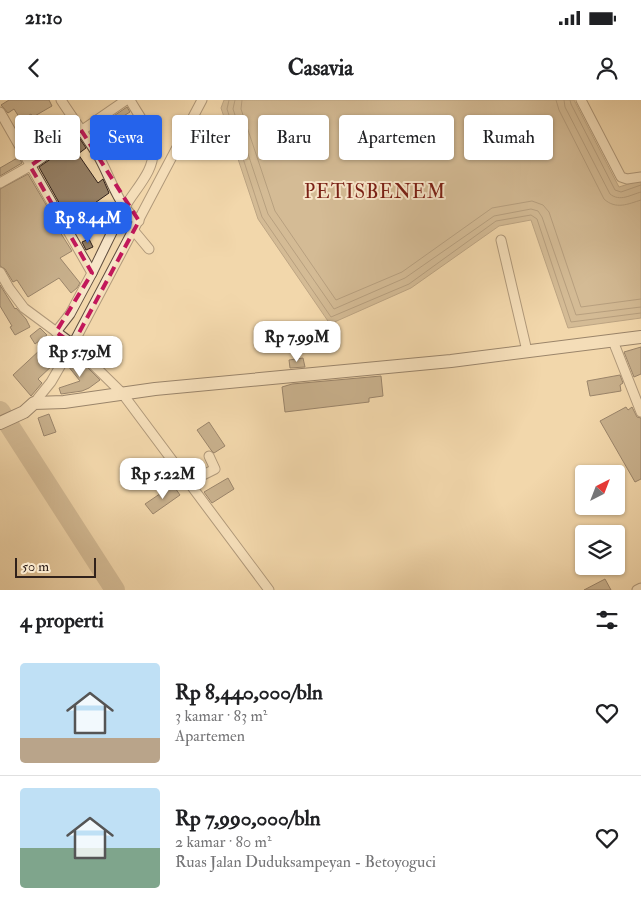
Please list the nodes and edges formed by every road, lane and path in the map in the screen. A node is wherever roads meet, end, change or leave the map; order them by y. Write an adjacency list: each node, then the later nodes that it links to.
1 (61, 100): 7 (street)
2 (126, 100): 7 (street)
3 (130, 100): 11 (street)
4 (202, 100): 11 (street)
5 (581, 100): 9 (street)
6 (0, 112): 8 (street)
7 (81, 130): 8 (street); 11 (street)
8 (30, 166): 10 (street); 16 (street)
9 (641, 177)
10 (0, 183)
11 (132, 214): 12 (street); 16 (street)
12 (134, 231): 14 (street); 18 (street)
13 (501, 240): 20 (street)
14 (150, 249)
15 (0, 272): 18 (street)
16 (92, 273): 18 (street)
17 (641, 337): 19 (main road)
18 (66, 338): 21 (street); 22 (street)
19 (613, 341): 20 (main road); 23 (street)
20 (527, 351): 21 (main road)
21 (122, 393): 22 (main road); 26 (street)
22 (34, 403): 24 (main road)
23 (641, 412)
24 (0, 423)
25 (209, 456): 26 (street)
26 (189, 482): 28 (street)
27 (641, 588): 29 (street)
28 (269, 590)
29 (638, 590)

